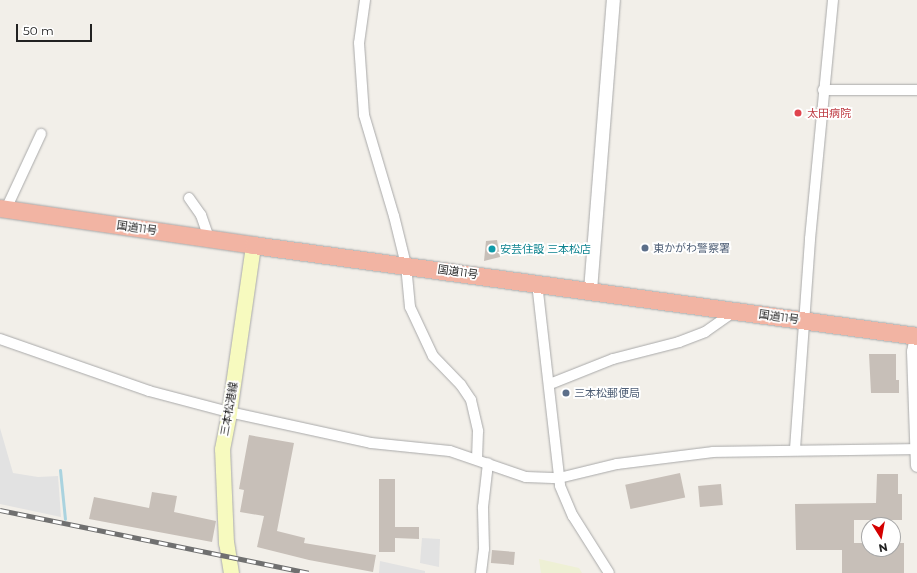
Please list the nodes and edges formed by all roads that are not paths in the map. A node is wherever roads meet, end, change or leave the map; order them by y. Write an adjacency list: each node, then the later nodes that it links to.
1 (365, 0): 11 (street)
2 (613, 0): 13 (street)
3 (832, 0): 4 (street)
4 (823, 90): 5 (street); 15 (street)
5 (917, 90)
6 (41, 134): 8 (street)
7 (189, 198): 9 (street)
8 (3, 208): 9 (highway, 国道11号)
9 (209, 238): 10 (highway, 国道11号)
10 (253, 246): 11 (highway, 国道11号); 19 (main road, 三本松港線)
11 (406, 265): 12 (highway, 国道11号); 22 (street)
12 (537, 283): 13 (highway, 国道11号); 18 (street)
13 (590, 290): 14 (highway, 国道11号)
14 (735, 311): 15 (highway, 国道11号); 18 (street)
15 (804, 320): 16 (highway, 国道11号); 20 (street)
16 (917, 336): 21 (street)
17 (0, 339): 19 (street)
18 (550, 384): 25 (street)
19 (229, 412): 22 (street); 26 (main road, 三本松港線)
20 (795, 449): 21 (street); 25 (street)
21 (917, 449): 24 (street)
22 (477, 458): 23 (street)
23 (488, 463): 25 (street); 27 (street)
24 (917, 465)
25 (559, 478): 28 (street)
26 (231, 573)
27 (481, 573)
28 (608, 573)

